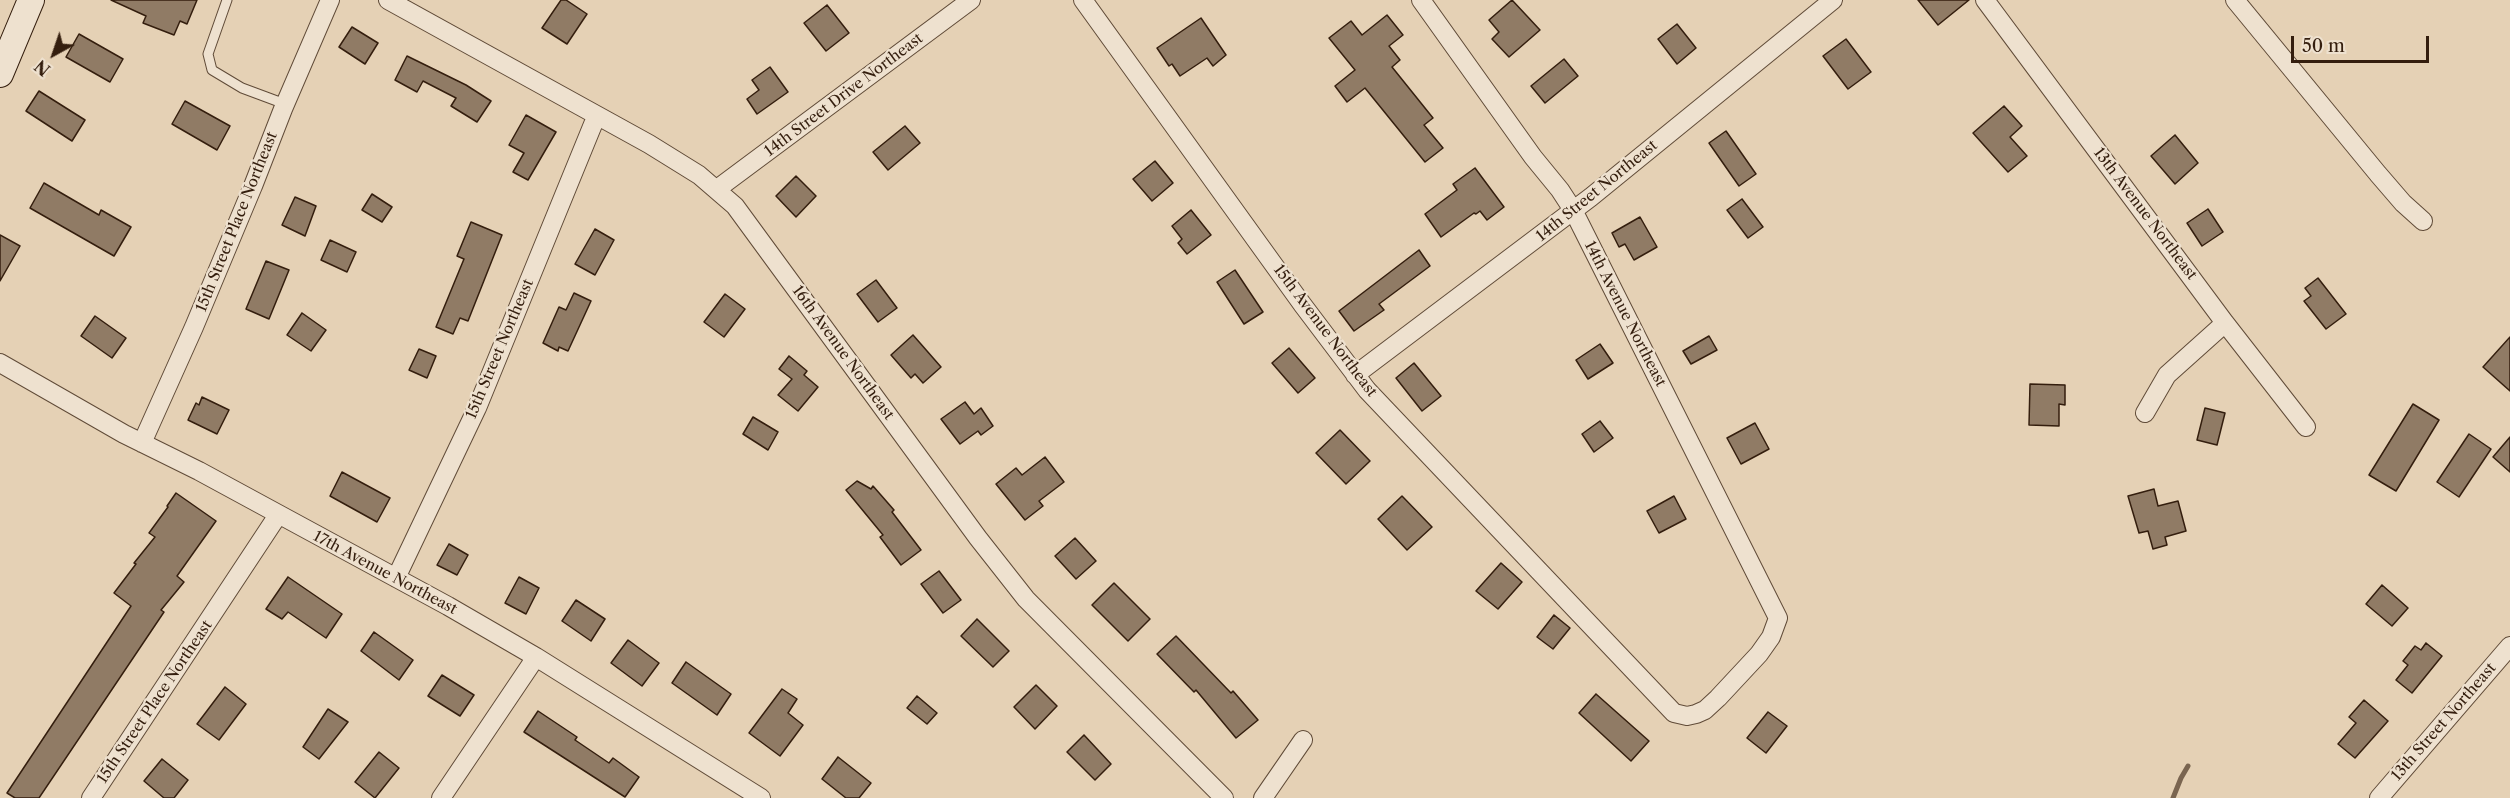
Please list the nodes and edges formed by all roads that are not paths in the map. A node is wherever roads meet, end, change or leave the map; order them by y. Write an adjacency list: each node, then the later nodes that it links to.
1 (31, 0): 11 (main road)
2 (227, 0): 12 (lane)
3 (330, 0): 12 (street, 15th Street Place Northeast)
4 (388, 0): 13 (street, 16th Avenue Northeast)
5 (971, 0): 14 (street, 14th Street Drive Northeast)
6 (1083, 0): 19 (street, 15th Avenue Northeast)
7 (1421, 0): 15 (street, 14th Avenue Northeast)
8 (1833, 0): 15 (street, 14th Street Northeast)
9 (1984, 0): 17 (street, 13th Avenue Northeast)
10 (2235, 0): 16 (street)
11 (0, 74)
12 (285, 104): 22 (street, 15th Street Place Northeast)
13 (596, 117): 14 (street, 16th Avenue Northeast); 24 (street, 15th Street Northeast)
14 (717, 189): 32 (street, 16th Avenue Northeast)
15 (1573, 210): 19 (street, 14th Street Northeast); 27 (street, 14th Avenue Northeast)
16 (2423, 221)
17 (2225, 323): 20 (street); 21 (street, 13th Avenue Northeast)
18 (0, 363): 22 (street, 17th Avenue Northeast)
19 (1355, 375): 27 (street, 15th Avenue Northeast)
20 (2145, 414)
21 (2306, 427)
22 (142, 443): 23 (street, 17th Avenue Northeast)
23 (278, 515): 24 (street, 17th Avenue Northeast); 29 (street, 15th Street Place Northeast)
24 (396, 578): 26 (street, 17th Avenue Northeast)
25 (2510, 646): 34 (street, 13th Street Northeast)
26 (536, 657): 30 (street); 31 (street, 17th Avenue Northeast)
27 (1674, 713)
28 (1303, 740): 33 (street)
29 (91, 798)
30 (441, 798)
31 (761, 798)
32 (1224, 798)
33 (1263, 798)
34 (2379, 798)

